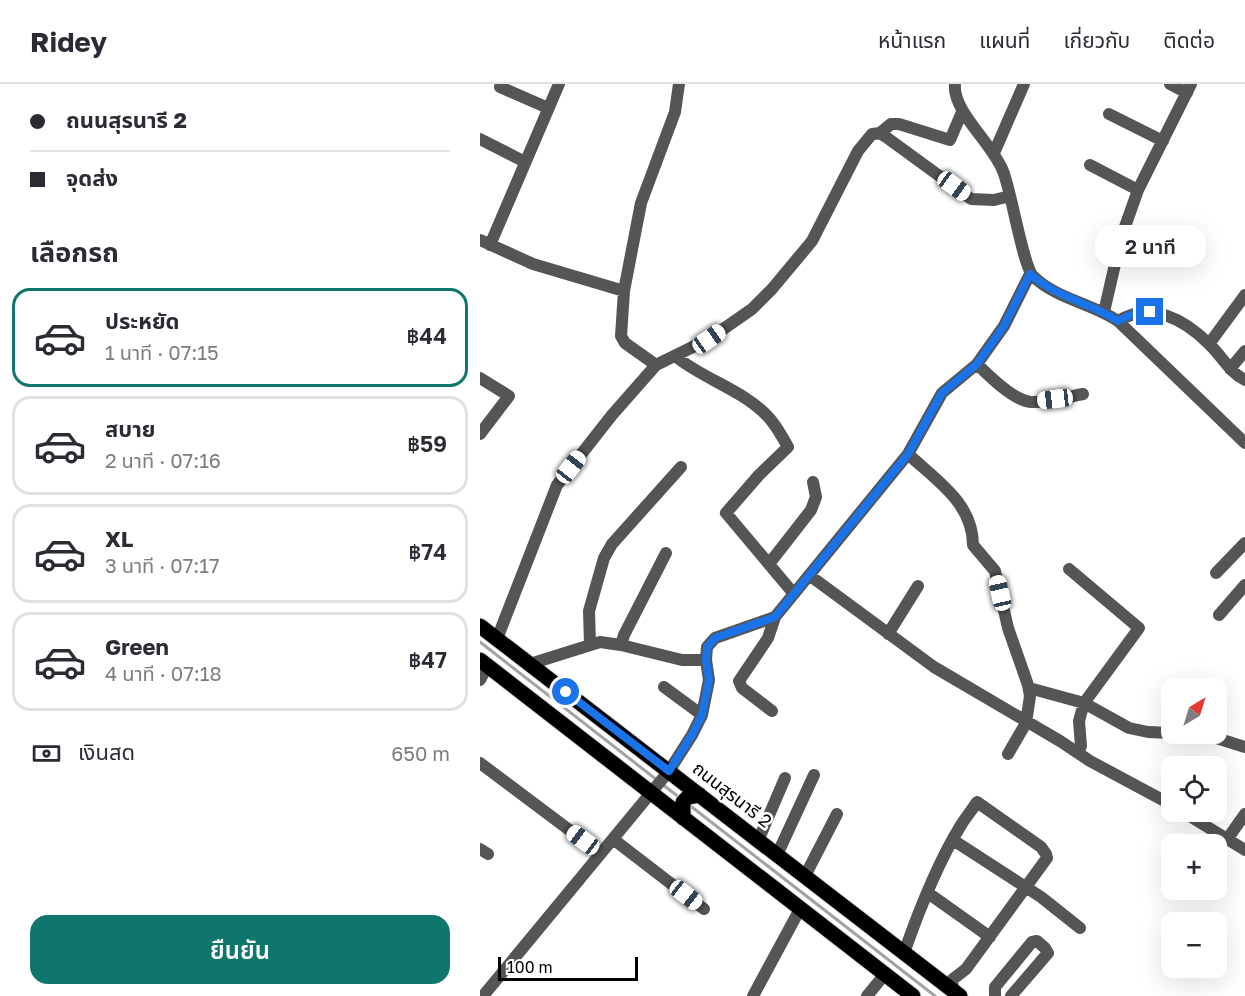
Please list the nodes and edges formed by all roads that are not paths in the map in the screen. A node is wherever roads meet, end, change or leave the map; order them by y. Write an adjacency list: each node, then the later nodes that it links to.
1 (559, 84): 8 (street)
2 (679, 84): 21 (street)
3 (955, 84): 9 (street)
4 (1024, 84): 14 (street)
5 (1170, 84): 7 (street)
6 (500, 87): 8 (street)
7 (1189, 88): 13 (street)
8 (548, 108): 15 (street)
9 (962, 112): 11 (street); 14 (street)
10 (1109, 114): 13 (street)
11 (880, 133): 18 (street); 27 (street)
12 (480, 139): 15 (street)
13 (1163, 141): 17 (street)
14 (994, 153): 18 (street)
15 (525, 162): 19 (street)
16 (1090, 165): 17 (street)
17 (1138, 190): 23 (street)
18 (1010, 196): 20 (street)
19 (485, 243): 21 (street)
20 (1030, 274): 23 (street); 28 (street)
21 (624, 291): 29 (street)
22 (1245, 295): 25 (street)
23 (1104, 312): 24 (street)
24 (1118, 321): 25 (street); 35 (street)
25 (1209, 344): 30 (street)
26 (1245, 351): 30 (street)
27 (675, 356): 29 (street); 41 (street)
28 (977, 364): 33 (street); 36 (street)
29 (656, 365): 52 (street)
30 (1230, 369): 32 (street)
31 (480, 378): 34 (street)
32 (1245, 380)
33 (1083, 394)
34 (480, 434)
35 (1245, 443)
36 (908, 454): 44 (street); 60 (street)
37 (681, 466): 53 (street)
38 (813, 482): 41 (street)
39 (1245, 543): 43 (street)
40 (666, 553): 54 (street)
41 (769, 564): 47 (street)
42 (1069, 569): 61 (street)
43 (1216, 573)
44 (809, 575): 47 (street); 51 (street)
45 (1245, 585): 48 (street)
46 (918, 586): 51 (street)
47 (794, 594): 49 (street)
48 (1219, 615)
49 (775, 617): 55 (street); 62 (street)
50 (480, 626): 52 (main road, ถนนสุรนารี 2)
51 (888, 634): 64 (street)
52 (497, 639): 57 (main road, ถนนสุรนารี 2)
53 (590, 644): 54 (street); 57 (street)
54 (621, 645): 55 (street)
55 (706, 660): 63 (street)
56 (484, 662): 58 (street); 70 (main road, ถนนสุรนารี 2)
57 (530, 664): 70 (main road, ถนนสุรนารี 2)
58 (480, 680)
59 (664, 687): 63 (street)
60 (1029, 688): 61 (street); 64 (street)
61 (1084, 704): 65 (street); 68 (street)
62 (772, 711)
63 (702, 715): 72 (street)
64 (1026, 723): 68 (street); 69 (street)
65 (1161, 733)
66 (1227, 741): 67 (street)
67 (1245, 747)
68 (1078, 753): 76 (street)
69 (1008, 754)
70 (633, 761): 72 (main road, ถนนสุรนารี 2); 75 (main road, ถนนสุรนารี 2)
71 (480, 762): 86 (street)
72 (667, 774): 75 (street); 77 (main road, ถนนสุรนารี 2)
73 (814, 775): 87 (street)
74 (785, 778): 84 (street)
75 (654, 791): 77 (main road, ถนนสุรนารี 2); 82 (street)
76 (1161, 799)
77 (688, 805): 84 (main road, ถนนสุรนารี 2); 92 (main road, ถนนสุรนารี 2)
78 (837, 814): 88 (street)
79 (1245, 814): 81 (street)
80 (1201, 822): 81 (street)
81 (1228, 838): 85 (street)
82 (613, 839): 86 (street); 91 (street)
83 (953, 840): 89 (street); 89 (street); 90 (street)
84 (758, 841): 87 (main road, ถนนสุรนารี 2)
85 (1245, 850)
86 (600, 853): 98 (street)
87 (777, 855): 88 (main road, ถนนสุรนารี 2)
88 (805, 876): 95 (main road, ถนนสุรนารี 2)
89 (1025, 888): 93 (street); 94 (street)
90 (928, 893): 94 (street); 95 (street)
91 (704, 909)
92 (800, 909): 96 (main road, ถนนสุรนารี 2); 99 (street)
93 (1080, 928)
94 (990, 937): 97 (street)
95 (904, 953): 97 (main road, ถนนสุรนารี 2)
96 (885, 974): 100 (street); 101 (main road, ถนนสุรนารี 2)
97 (956, 993)
98 (483, 996)
99 (753, 996)
100 (867, 996)
101 (913, 996)
102 (995, 996): 103 (street)
103 (1011, 996)

